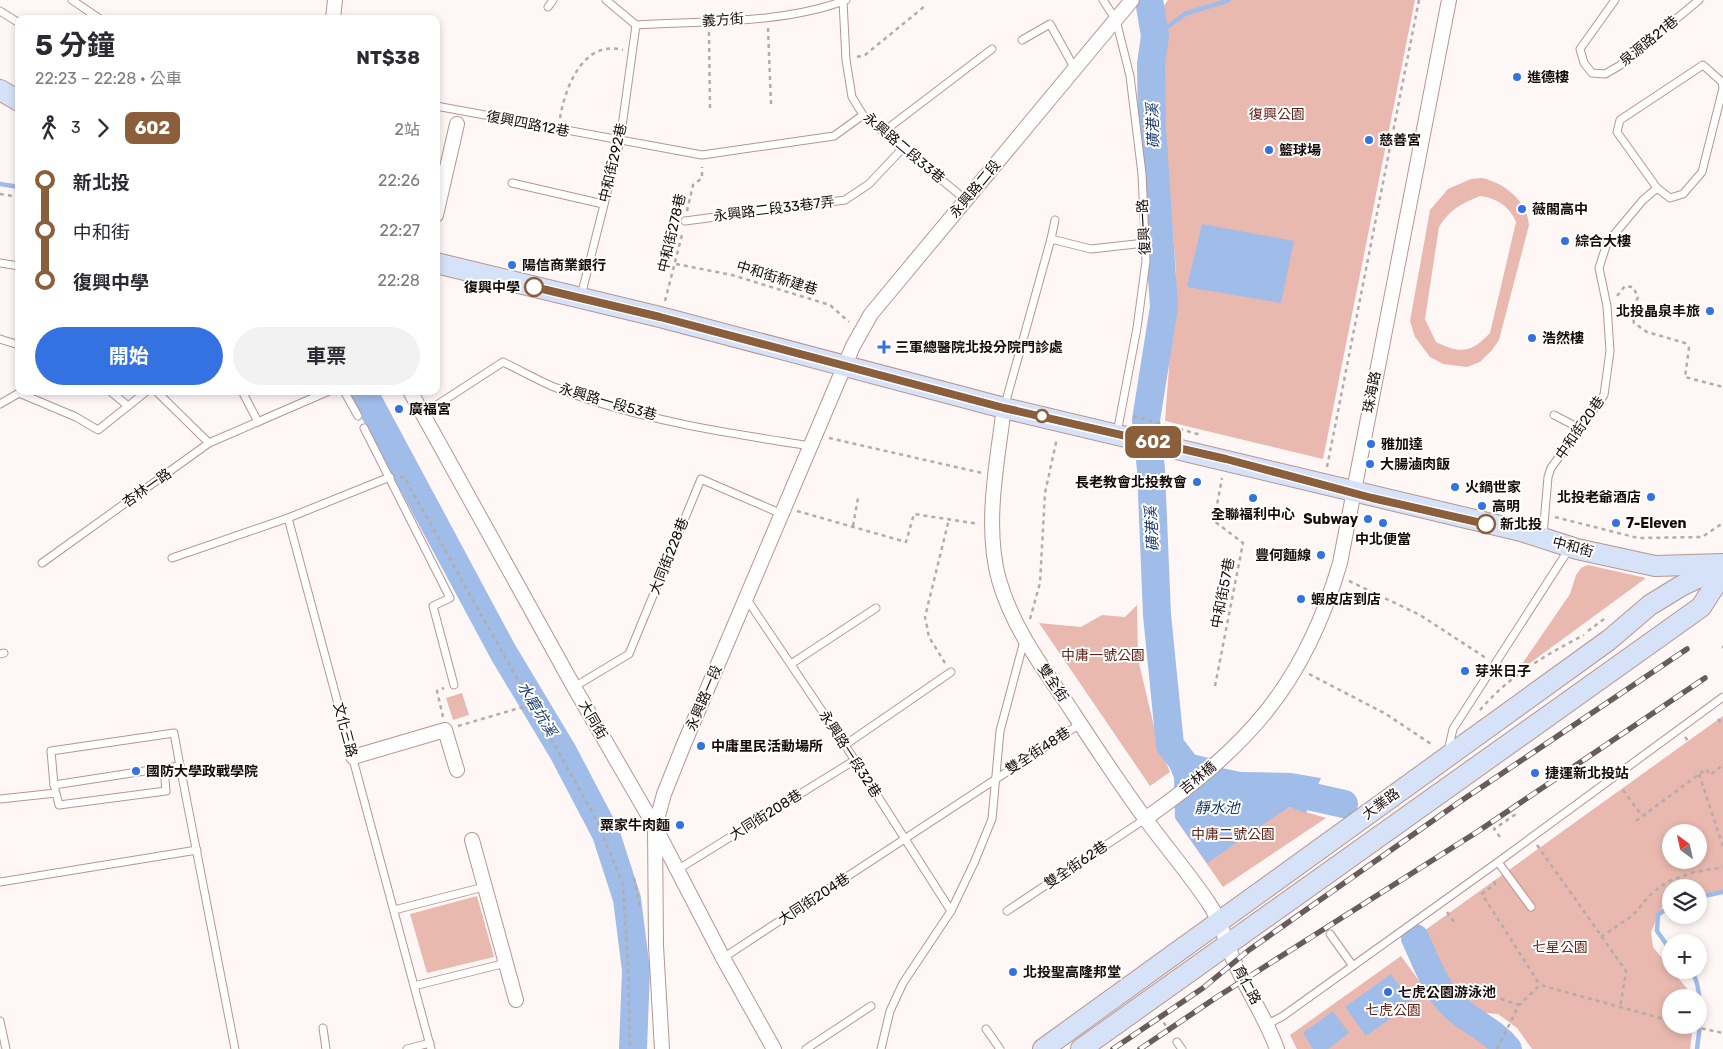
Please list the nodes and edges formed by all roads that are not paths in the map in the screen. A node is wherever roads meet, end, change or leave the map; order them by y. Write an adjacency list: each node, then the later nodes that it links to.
1 (72, 0): 13 (lane)
2 (335, 0): 14 (street)
3 (553, 0): 11 (lane)
4 (606, 0): 17 (lane)
5 (1103, 0): 16 (lane, 復興一路)
6 (1132, 0): 16 (street)
7 (1449, 0): 66 (street, 珠海路)
8 (1615, 0): 9 (lane, 泉源路21巷)
9 (1699, 0)
10 (845, 1): 17 (lane, 義方街); 22 (lane, 永興路二段33巷)
11 (548, 8)
12 (0, 11): 15 (lane)
13 (94, 15)
14 (333, 15)
15 (15, 20)
16 (1116, 20): 20 (street, 永興路二段); 36 (lane, 復興一路)
17 (636, 25): 25 (lane, 中和街292巷)
18 (1022, 40): 20 (lane)
19 (992, 49): 24 (lane)
20 (1075, 69): 31 (street, 永興路二段)
21 (440, 107): 25 (lane, 復興四路12巷)
22 (863, 115): 24 (lane, 永興路二段33巷); 25 (lane, 復興四路12巷)
23 (457, 124): 27 (street)
24 (883, 132): 26 (lane, 永興路二段33巷)
25 (620, 142): 32 (lane, 中和街292巷)
26 (902, 149): 31 (lane, 永興路二段33巷); 34 (lane, 永興路二段33巷7弄)
27 (443, 154): 28 (street)
28 (440, 180)
29 (512, 183): 32 (lane)
30 (1657, 188): 30 (lane); 61 (lane, 中和街20巷)
31 (966, 200): 43 (street, 永興路二段)
32 (603, 204): 40 (lane, 中和街292巷)
33 (1055, 220): 35 (lane)
34 (685, 221)
35 (1051, 239): 36 (lane); 55 (lane)
36 (1145, 243): 62 (lane, 復興一路)
37 (0, 263): 39 (lane)
38 (440, 264): 40 (main road)
39 (15, 265)
40 (580, 299): 43 (main road)
41 (0, 339): 42 (lane)
42 (15, 344)
43 (845, 366): 55 (main road); 63 (street, 永興路一段)
44 (16, 395): 53 (lane)
45 (25, 395): 54 (lane)
46 (115, 395): 54 (lane)
47 (142, 395): 54 (lane)
48 (160, 395): 64 (lane)
49 (244, 395): 59 (lane)
50 (320, 395): 59 (lane, 杏林一路)
51 (346, 395): 57 (lane)
52 (412, 395): 56 (street, 大同街)
53 (0, 404)
54 (128, 406)
55 (1004, 408): 62 (main road); 77 (street, 雙全街)
56 (423, 414): 63 (lane, 永興路一段53巷); 81 (street, 大同街)
57 (358, 416)
58 (1554, 416): 61 (lane)
59 (258, 422): 64 (lane, 杏林一路)
60 (364, 428): 65 (lane)
61 (1581, 429): 69 (lane, 中和街20巷)
62 (1122, 435): 66 (main road, 中和街)
63 (813, 440): 67 (street, 永興路一段)
64 (209, 443): 72 (lane, 杏林一路)
65 (390, 477): 68 (lane); 80 (lane)
66 (1352, 492): 69 (main road, 中和街); 85 (street, 珠海路)
67 (783, 511): 75 (street, 永興路一段); 81 (lane, 大同街228巷)
68 (288, 518): 71 (lane); 86 (lane, 文化三路)
69 (1543, 528): 70 (main road, 中和街)
70 (1570, 547): 73 (main road, 中和街); 87 (lane)
71 (172, 558)
72 (42, 563)
73 (1723, 565): 87 (main road, 大業路)
74 (1723, 573): 111 (main road, 大業路)
75 (746, 598): 78 (lane, 永興路一段32巷); 97 (street, 永興路一段)
76 (876, 608): 78 (lane)
77 (1024, 640): 83 (street, 雙全街); 92 (lane)
78 (791, 664): 84 (lane, 永興路一段32巷)
79 (951, 672): 84 (lane)
80 (454, 685)
81 (574, 687): 97 (street, 大同街)
82 (1723, 697): 101 (lane)
83 (1080, 724): 92 (lane, 雙全街48巷); 96 (street, 雙全街)
84 (845, 744): 88 (lane, 永興路一段32巷)
85 (1228, 755): 96 (street, 吉林橋)
86 (352, 757): 91 (street); 106 (lane, 文化三路)
87 (1446, 758): 109 (main road, 大業路)
88 (855, 760): 99 (lane, 永興路一段32巷); 102 (lane, 大同街208巷)
89 (180, 766): 90 (lane); 93 (lane); 100 (lane)
90 (164, 768): 93 (lane); 94 (lane)
91 (457, 770)
92 (997, 777): 99 (lane, 雙全街48巷); 107 (lane)
93 (54, 785): 94 (lane)
94 (56, 793): 95 (lane)
95 (0, 800)
96 (1145, 819): 108 (lane, 雙全街62巷); 109 (street, 雙全街)
97 (655, 827): 102 (street, 大同街); 128 (street, 永興路一段)
98 (472, 840): 104 (street)
99 (904, 840): 107 (lane, 永興路一段32巷); 112 (lane, 大同街204巷)
100 (197, 850): 103 (lane); 125 (lane)
101 (1498, 862): 105 (lane); 114 (lane)
102 (677, 870): 112 (street, 大同街)
103 (0, 882)
104 (484, 888): 106 (lane); 113 (street)
105 (1531, 907)
106 (394, 910): 115 (lane, 文化三路)
107 (951, 911): 131 (lane)
108 (1007, 911)
109 (1219, 921): 111 (street, 育仁路); 133 (main road, 大業路)
110 (1330, 934): 114 (lane)
111 (1228, 945): 119 (street, 育仁路); 134 (main road, 大業路)
112 (723, 958): 129 (street, 大同街)
113 (506, 963): 115 (lane); 116 (street)
114 (1353, 966): 119 (lane)
115 (414, 986): 123 (lane, 文化三路)
116 (516, 1000)
117 (871, 1006): 130 (lane)
118 (0, 1020): 124 (lane)
119 (1268, 1024): 136 (street, 育仁路)
120 (323, 1028): 126 (lane)
121 (986, 1029): 132 (lane)
122 (1177, 1042): 135 (lane)
123 (430, 1046): 127 (lane)
124 (6, 1049)
125 (235, 1049)
126 (326, 1049)
127 (406, 1049)
128 (662, 1049)
129 (774, 1049)
130 (806, 1049)
131 (881, 1049)
132 (1000, 1049)
133 (1043, 1049)
134 (1080, 1049)
135 (1182, 1049)
136 (1277, 1049)

